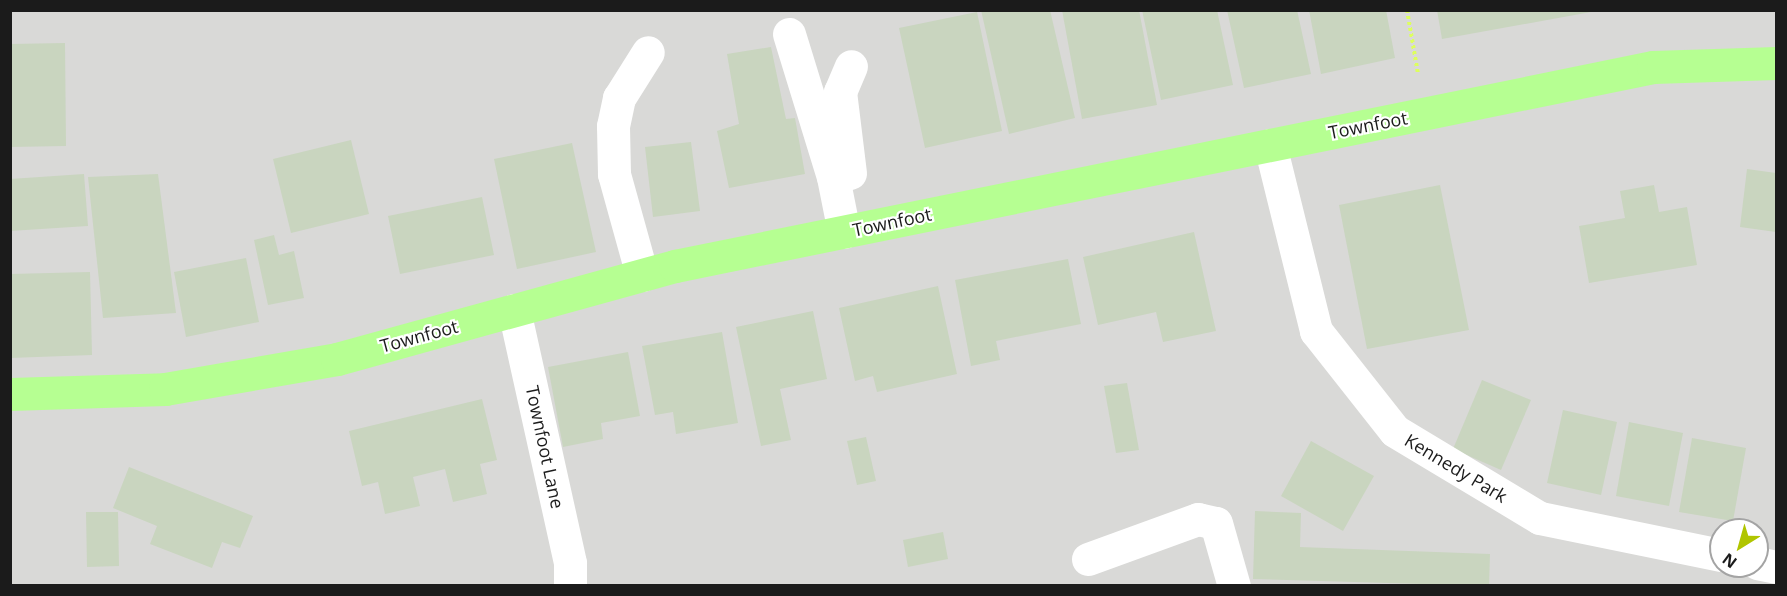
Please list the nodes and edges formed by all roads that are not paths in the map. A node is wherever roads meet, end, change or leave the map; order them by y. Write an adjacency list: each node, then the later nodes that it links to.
1 (789, 34): 6 (street)
2 (648, 52): 7 (street)
3 (1776, 63): 5 (main road, Townfoot)
4 (850, 66): 6 (street)
5 (1270, 145): 6 (main road, Townfoot); 10 (street, Kennedy Park)
6 (852, 230): 7 (main road, Townfoot)
7 (642, 275): 8 (main road, Townfoot)
8 (514, 310): 9 (main road, Townfoot); 12 (street, Townfoot Lane)
9 (10, 394)
10 (1709, 553)
11 (1088, 559): 13 (street)
12 (570, 585)
13 (1234, 585)

